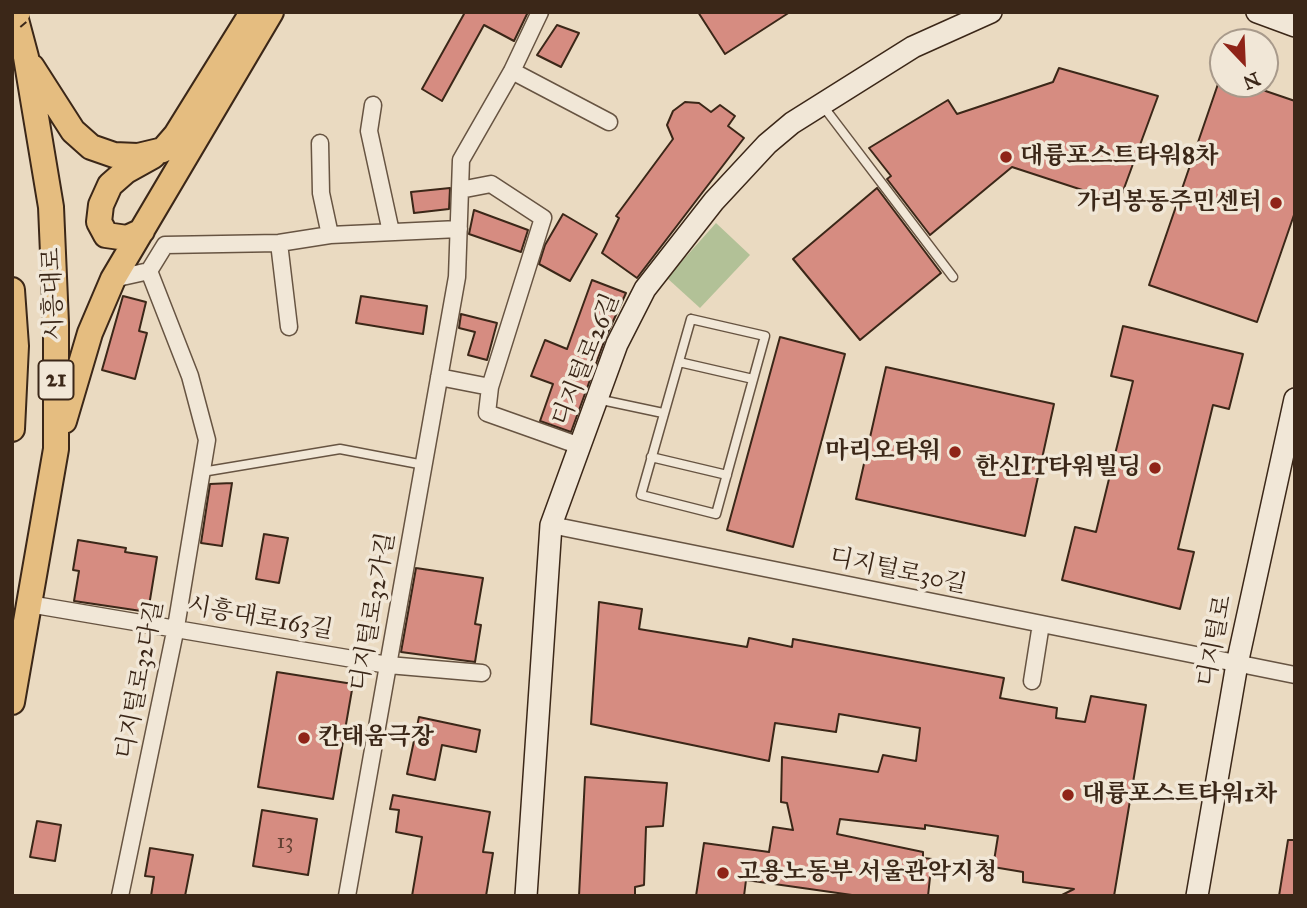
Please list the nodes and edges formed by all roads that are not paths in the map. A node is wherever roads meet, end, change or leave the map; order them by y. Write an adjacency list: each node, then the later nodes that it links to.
1 (252, 12): 14 (main road)
2 (271, 12): 17 (main road)
3 (540, 12): 9 (street, 디지털로32가길)
4 (991, 12): 10 (street, 디지털로26길)
5 (1257, 12): 7 (street)
6 (15, 14): 8 (main road, 시흥대로 / 21)
7 (1295, 26)
8 (26, 57): 14 (main road); 35 (main road, 시흥대로 / 21)
9 (512, 71): 12 (street); 15 (street, 디지털로32가길)
10 (821, 104): 22 (lane); 30 (street, 디지털로26길)
11 (373, 105): 18 (street)
12 (609, 122)
13 (320, 143): 19 (street)
14 (163, 150): 17 (main road)
15 (460, 190): 16 (street, 디지털로32가길); 29 (street)
16 (459, 229): 18 (street); 27 (street, 디지털로32가길)
17 (142, 231): 23 (main road)
18 (391, 232): 19 (street)
19 (330, 235): 20 (street)
20 (279, 243): 21 (street); 25 (street)
21 (149, 271): 23 (street); 38 (street, 디지털로32다길)
22 (953, 277)
23 (113, 279): 35 (main road)
24 (12, 289): 33 (main road, 시흥대로 / 21)
25 (289, 327)
26 (679, 362): 28 (lane); 28 (lane); 32 (lane)
27 (439, 377): 29 (street); 37 (street, 디지털로32가길)
28 (753, 379): 39 (lane)
29 (490, 387): 34 (street)
30 (597, 399): 32 (lane); 34 (street, 디지털로26길)
31 (1295, 399): 44 (street, 디지털로)
32 (663, 413): 36 (lane)
33 (12, 429)
34 (580, 446): 40 (street, 디지털로26길)
35 (56, 449): 41 (main road, 시흥대로 / 21)
36 (651, 457): 39 (lane); 39 (lane)
37 (424, 465): 38 (lane); 45 (street, 디지털로32가길)
38 (201, 472): 43 (street, 디지털로32다길)
39 (727, 475)
40 (551, 525): 42 (street, 디지털로30길); 52 (street, 디지털로26길)
41 (29, 604): 43 (street, 시흥대로163길); 49 (main road, 시흥대로 / 21)
42 (1041, 624): 44 (street, 디지털로30길); 48 (street)
43 (176, 627): 45 (street, 시흥대로163길); 50 (street, 디지털로32다길)
44 (1237, 664): 47 (street, 디지털로30길); 53 (street, 디지털로)
45 (388, 665): 46 (street, 시흥대로163길); 51 (street, 디지털로32가길)
46 (482, 673)
47 (1295, 675)
48 (1032, 681)
49 (12, 702)
50 (120, 896)
51 (346, 896)
52 (526, 896)
53 (1197, 896)

